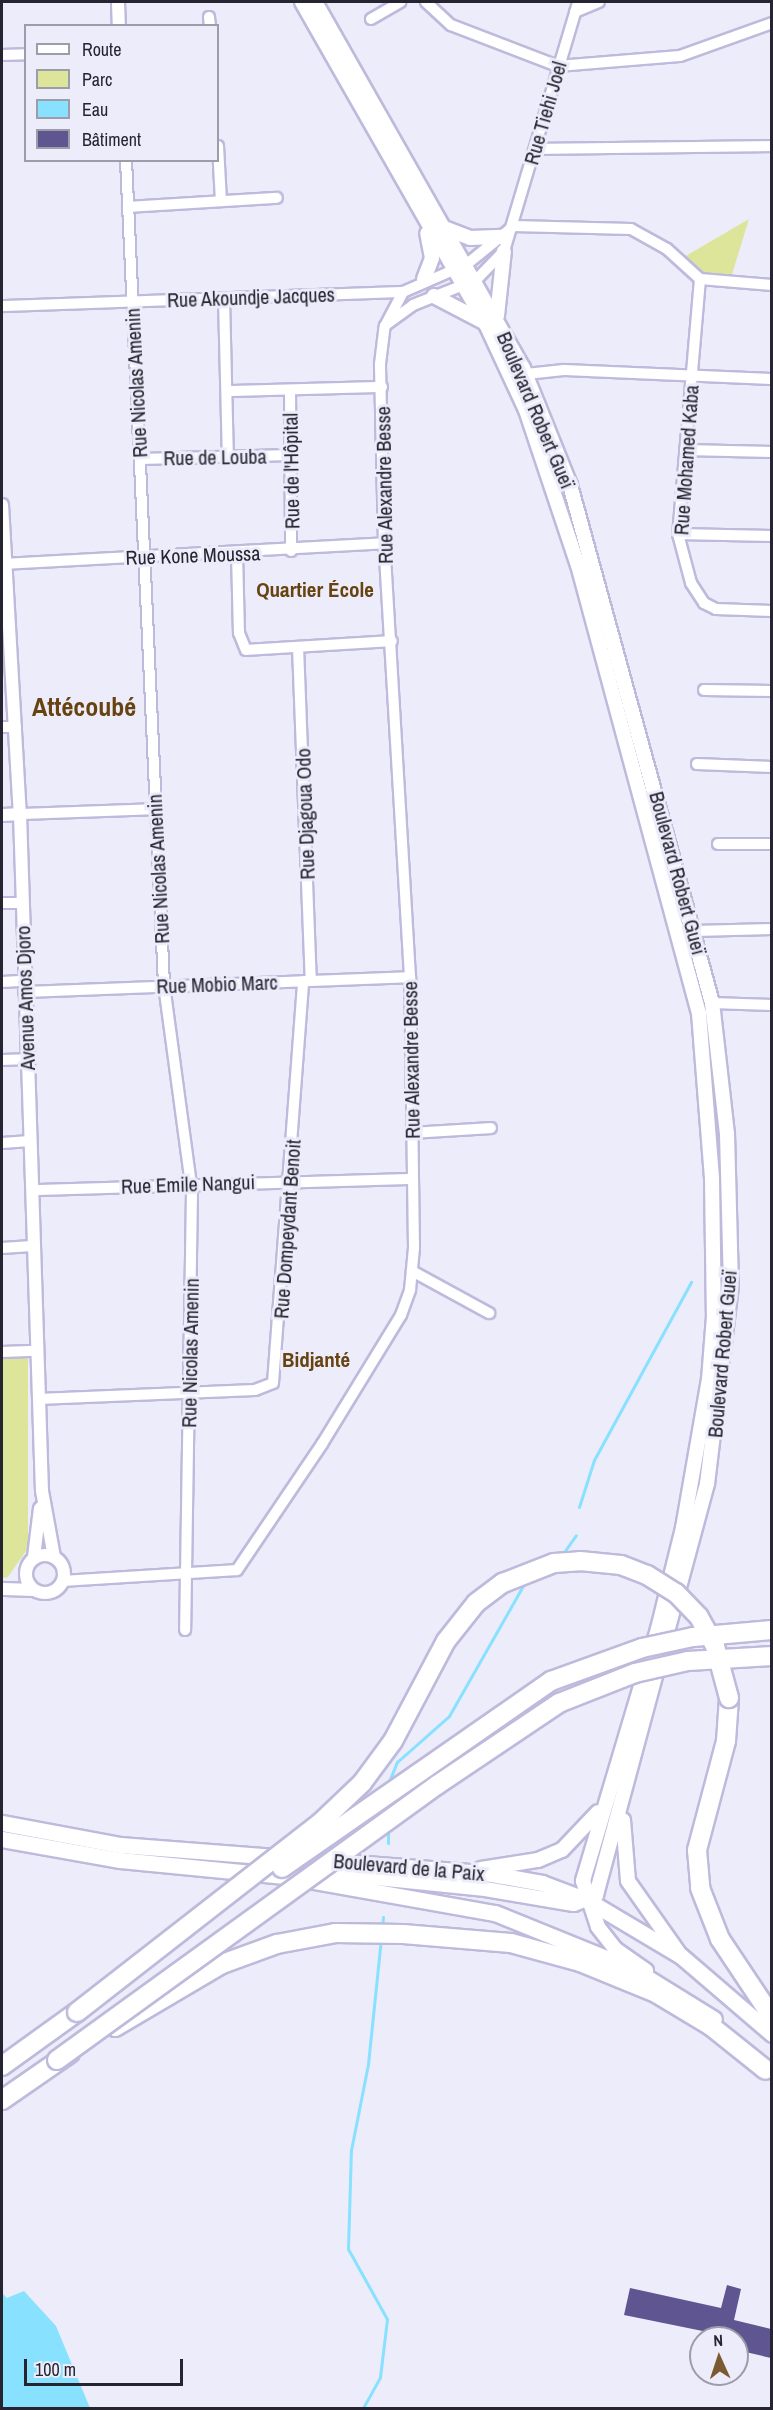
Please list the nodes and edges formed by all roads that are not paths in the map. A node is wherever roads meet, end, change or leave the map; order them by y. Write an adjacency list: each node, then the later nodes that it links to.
1 (118, 2): 10 (street)
2 (302, 2): 21 (main road, Boulevard Robert Gueï)
3 (315, 2): 23 (main road, Boulevard Robert Gueï)
4 (401, 2): 8 (street)
5 (426, 2): 13 (street)
6 (599, 2): 7 (street)
7 (577, 7): 13 (street, Rue Tiehi Joel)
8 (371, 19)
9 (771, 23): 13 (street)
10 (119, 24)
11 (24, 54): 12 (street)
12 (2, 55)
13 (558, 66): 15 (street, Rue Tiehi Joel)
14 (771, 146): 15 (street)
15 (535, 149): 22 (street, Rue Tiehi Joel)
16 (126, 162): 20 (street, Rue Nicolas Amenin)
17 (219, 162): 19 (street)
18 (277, 198): 19 (street)
19 (221, 201): 20 (street)
20 (128, 207): 36 (street, Rue Nicolas Amenin)
21 (421, 214): 27 (main road, Boulevard Robert Gueï); 28 (main road)
22 (514, 226): 24 (street, Rue Akoundje Jacques); 25 (street, Rue Tiehi Joel); 29 (street)
23 (447, 228): 24 (main road); 26 (main road, Boulevard Robert Gueï)
24 (503, 237): 26 (street, Rue Akoundje Jacques)
25 (504, 251): 30 (street); 38 (main road)
26 (467, 264): 27 (street, Rue Akoundje Jacques); 30 (main road, Boulevard Robert Gueï)
27 (454, 270): 28 (street, Rue Akoundje Jacques); 32 (main road, Boulevard Robert Gueï)
28 (424, 279): 33 (street, Rue Akoundje Jacques)
29 (700, 279): 31 (street); 41 (street, Rue Mohamed Kaba)
30 (477, 280): 32 (street); 38 (main road, Boulevard Robert Gueï)
31 (771, 285)
32 (463, 287): 34 (street); 38 (main road, Boulevard Robert Gueï)
33 (403, 292): 35 (street, Rue Akoundje Jacques); 39 (street, Rue Alexandre Besse)
34 (434, 296): 38 (main road); 39 (street)
35 (224, 298): 36 (street, Rue Akoundje Jacques); 44 (street)
36 (133, 302): 37 (street, Rue Akoundje Jacques); 50 (street, Rue Nicolas Amenin)
37 (2, 306)
38 (491, 321): 40 (main road, Boulevard Robert Gueï); 113 (main road, Boulevard Robert Gueï)
39 (385, 326): 43 (street, Rue Alexandre Besse)
40 (526, 374): 41 (street); 77 (main road, Boulevard Robert Gueï)
41 (692, 376): 42 (street); 46 (street, Rue Mohamed Kaba)
42 (771, 379)
43 (382, 387): 45 (street); 54 (street, Rue Alexandre Besse)
44 (228, 391): 45 (street); 49 (street)
45 (290, 391): 48 (street, Rue de l'Hôpital)
46 (685, 450): 47 (street); 52 (street, Rue Mohamed Kaba)
47 (771, 452)
48 (291, 455): 49 (street, Rue de Louba); 55 (street, Rue de l'Hôpital)
49 (228, 457): 50 (street, Rue de Louba)
50 (140, 459): 57 (street, Rue Nicolas Amenin)
51 (2, 505): 58 (street, Avenue Amos Djoro)
52 (678, 534): 53 (street); 59 (street, Rue Mohamed Kaba)
53 (771, 536)
54 (384, 543): 55 (street, Rue Kone Moussa); 60 (street, Rue Alexandre Besse)
55 (291, 551): 56 (street, Rue Kone Moussa)
56 (237, 553): 57 (street, Rue Kone Moussa); 62 (street)
57 (143, 556): 58 (street, Rue Kone Moussa); 69 (street, Rue Nicolas Amenin)
58 (5, 564): 61 (street, Avenue Amos Djoro)
59 (771, 611)
60 (392, 641): 62 (street); 78 (street, Rue Alexandre Besse)
61 (7, 647): 66 (street, Avenue Amos Djoro)
62 (298, 647): 79 (street, Rue Djagoua Odo)
63 (704, 690): 64 (street)
64 (771, 691)
65 (2, 727): 66 (street)
66 (16, 727): 70 (street, Avenue Amos Djoro)
67 (697, 764): 68 (street)
68 (771, 767)
69 (154, 809): 70 (street); 81 (street, Rue Nicolas Amenin)
70 (20, 814): 71 (street); 75 (street, Avenue Amos Djoro)
71 (2, 815)
72 (718, 844): 73 (street)
73 (771, 844)
74 (2, 903): 75 (street)
75 (22, 903): 82 (street, Avenue Amos Djoro)
76 (771, 929): 77 (street)
77 (694, 932): 83 (main road, Boulevard Robert Gueï)
78 (410, 977): 79 (street, Rue Mobio Marc); 88 (street, Rue Alexandre Besse)
79 (307, 981): 81 (street, Rue Mobio Marc); 92 (street, Rue Dompeydant Benoit)
80 (2, 982): 82 (street, Rue Mobio Marc)
81 (164, 985): 82 (street, Rue Mobio Marc); 93 (street, Rue Nicolas Amenin)
82 (24, 986): 85 (street, Avenue Amos Djoro)
83 (712, 1003): 84 (street); 114 (main road, Boulevard Robert Gueï)
84 (771, 1005)
85 (27, 1059): 86 (street); 89 (street, Avenue Amos Djoro)
86 (2, 1060)
87 (491, 1128): 88 (street)
88 (412, 1133): 91 (street, Rue Alexandre Besse)
89 (30, 1141): 90 (street); 94 (street, Avenue Amos Djoro)
90 (2, 1143)
91 (412, 1179): 92 (street, Rue Emile Nangui); 97 (street, Rue Alexandre Besse)
92 (290, 1181): 93 (street, Rue Emile Nangui); 101 (street, Rue Dompeydant Benoit)
93 (192, 1183): 94 (street, Rue Emile Nangui); 101 (street, Rue Nicolas Amenin)
94 (35, 1190): 95 (street, Avenue Amos Djoro)
95 (33, 1246): 96 (street); 100 (street, Avenue Amos Djoro)
96 (2, 1248)
97 (412, 1271): 98 (street); 106 (street, Rue Alexandre Besse)
98 (489, 1313)
99 (2, 1352): 100 (street)
100 (36, 1352): 102 (street, Avenue Amos Djoro)
101 (190, 1392): 102 (street, Rue Dompeydant Benoit); 106 (street, Rue Nicolas Amenin)
102 (38, 1399): 103 (street, Avenue Amos Djoro)
103 (42, 1491): 104 (street, Avenue Amos Djoro); 105 (street, Avenue Amos Djoro)
104 (34, 1557): 105 (street); 109 (street)
105 (54, 1557): 107 (street)
106 (186, 1575): 107 (street, Rue Alexandre Besse); 110 (street, Rue Nicolas Amenin)
107 (63, 1581): 109 (street)
108 (2, 1589): 109 (street)
109 (34, 1590)
110 (185, 1630)
111 (771, 1630): 122 (highway, bridge)
112 (771, 1656): 125 (highway, bridge)
113 (605, 1803): 117 (main road, Boulevard Robert Gueï); 119 (main road, Boulevard Robert Gueï)
114 (622, 1806): 119 (main road, Boulevard Robert Gueï); 120 (main road, Boulevard Robert Gueï)
115 (2, 1823): 117 (main road, Boulevard de la Paix)
116 (2, 1839): 118 (main road, Boulevard de la Paix)
117 (463, 1871): 119 (main road, Boulevard de la Paix)
118 (292, 1877): 119 (main road, Boulevard de la Paix); 121 (main road, Boulevard de la Paix)
119 (587, 1900): 120 (main road, Boulevard de la Paix); 121 (main road, Boulevard de la Paix)
120 (681, 1956): 124 (main road, Boulevard de la Paix)
121 (677, 1993): 127 (main road, Boulevard de la Paix)
122 (77, 2012): 123 (highway, bridge); 126 (highway)
123 (771, 2017)
124 (771, 2034)
125 (57, 2060): 127 (highway, bridge); 128 (highway)
126 (2, 2066)
127 (769, 2073)
128 (2, 2100)

